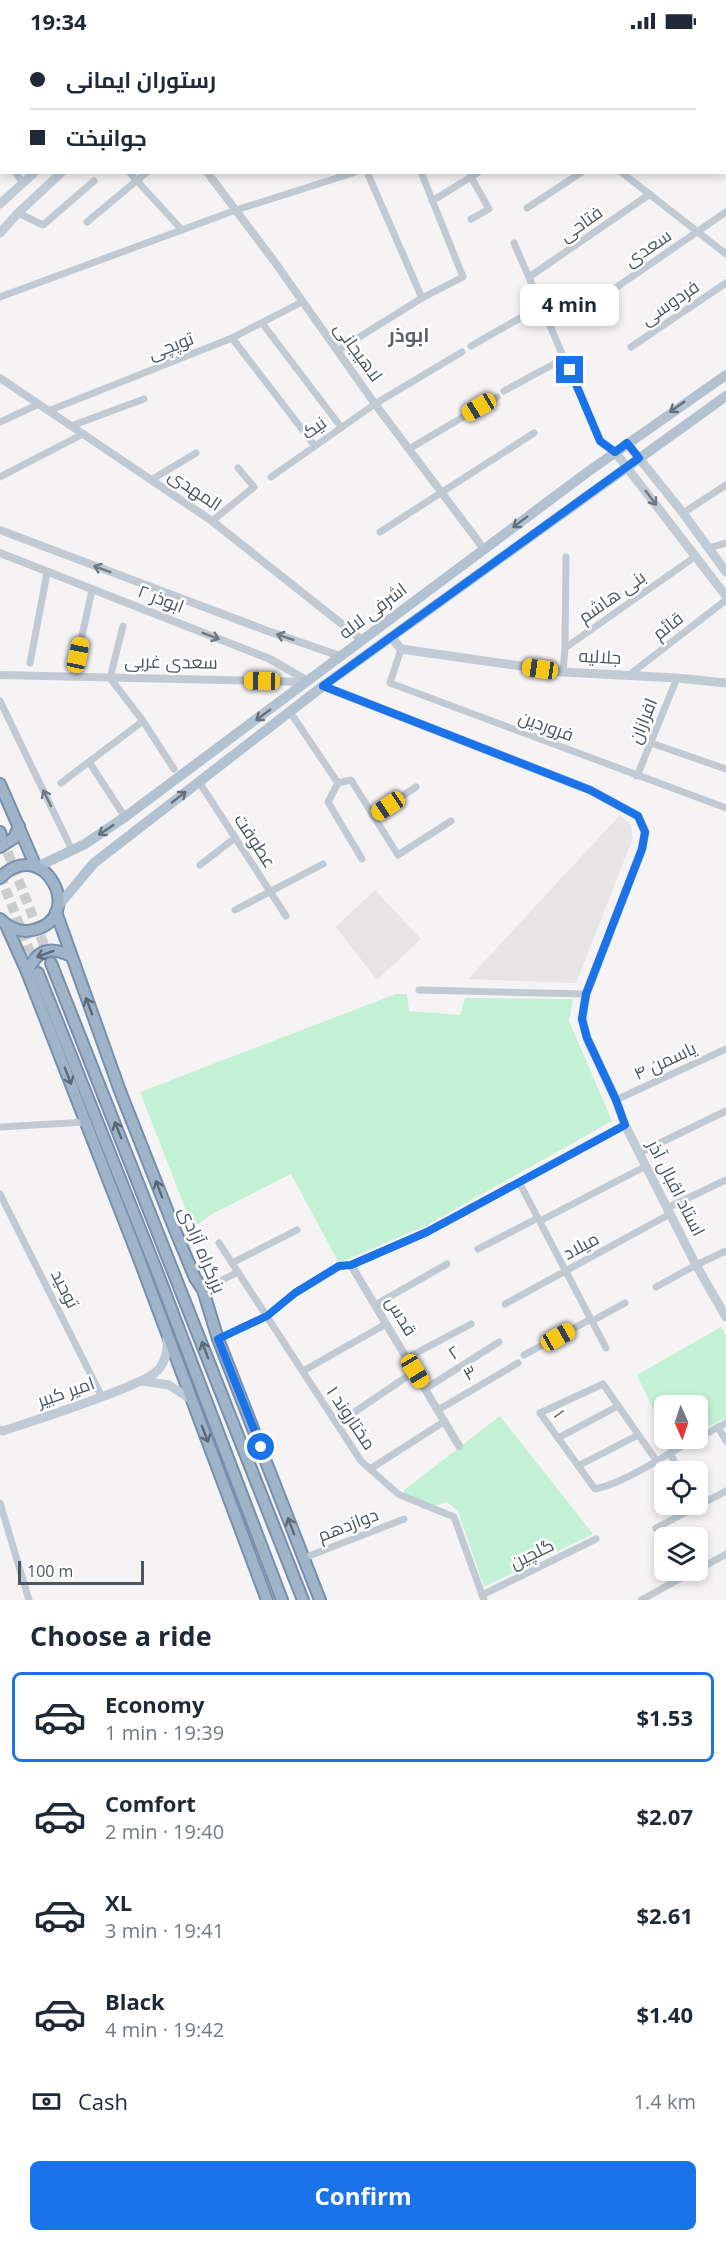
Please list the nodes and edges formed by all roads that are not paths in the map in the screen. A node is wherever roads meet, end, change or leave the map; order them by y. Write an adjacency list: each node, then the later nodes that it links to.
1 (16, 174): 16 (street)
2 (33, 174): 16 (main road)
3 (60, 174): 23 (main road)
4 (131, 174): 15 (street)
5 (145, 174): 15 (street)
6 (209, 174): 21 (street, لاهیجانی)
7 (350, 174): 21 (street)
8 (368, 174): 35 (street)
9 (422, 174): 18 (street)
10 (476, 174): 13 (street)
11 (579, 174): 20 (street)
12 (624, 174): 17 (street)
13 (471, 177): 18 (street); 24 (street)
14 (94, 181): 23 (street)
15 (137, 181): 25 (street); 26 (street)
16 (23, 183): 19 (main road)
17 (650, 194): 27 (street); 31 (street, فتاحی)
18 (432, 201): 35 (street)
19 (0, 203)
20 (527, 208)
21 (236, 210): 26 (street); 36 (street, لاهیجانی)
22 (726, 212): 27 (street, سعدی)
23 (18, 213): 28 (main road)
24 (471, 219)
25 (87, 222)
26 (182, 230): 34 (street)
27 (698, 232): 30 (street); 33 (street, سعدی)
28 (0, 233)
29 (514, 243): 31 (street)
30 (726, 254)
31 (529, 278): 37 (street)
32 (726, 283): 41 (street, فردوسی)
33 (614, 290)
34 (0, 297)
35 (422, 298): 42 (street)
36 (302, 302): 38 (street, توپچی); 42 (street, لاهیجانی)
37 (541, 306): 40 (street); 44 (street)
38 (262, 323): 39 (street, توپچی); 56 (street)
39 (232, 338): 53 (street, توپچی); 60 (street)
40 (471, 346)
41 (631, 347)
42 (337, 351): 52 (street, لاهیجانی)
43 (462, 352): 52 (street, نیک)
44 (565, 358): 47 (street); 62 (street)
45 (726, 375): 59 (main road, اشرفی لاله, one-way to 59)
46 (0, 378): 51 (street, المهدی)
47 (504, 391)
48 (497, 396): 61 (street)
49 (726, 396): 64 (main road, اشرفی لاله)
50 (144, 399): 55 (street)
51 (39, 404): 53 (street, المهدی); 54 (street)
52 (375, 404): 56 (street, نیک); 61 (street, لاهیجانی)
53 (48, 411): 55 (street, المهدی)
54 (0, 422)
55 (71, 426): 57 (street, المهدی)
56 (341, 427): 60 (street, نیک)
57 (83, 434): 67 (street); 69 (street, المهدی)
58 (534, 434): 71 (street)
59 (627, 443): 62 (main road, اشرفی لاله); 64 (main road)
60 (315, 446): 68 (street, نیک)
61 (409, 449): 71 (street, لاهیجانی)
62 (615, 452): 65 (main road); 78 (main road, اشرفی لاله, one-way to 78)
63 (196, 453): 69 (street)
64 (639, 458): 65 (main road, اشرفی لاله); 72 (main road)
65 (627, 466): 80 (main road, one-way to 80); 87 (main road, اشرفی لاله)
66 (238, 468): 73 (street)
67 (0, 477)
68 (271, 477)
69 (151, 480): 73 (street, المهدی)
70 (726, 484): 72 (street)
71 (442, 493): 75 (street); 78 (street, لاهیجانی)
72 (683, 513): 77 (main road)
73 (212, 521): 88 (street, المهدی)
74 (0, 530): 91 (street, one-way to 74)
75 (380, 532)
76 (726, 543): 77 (street)
77 (708, 548): 80 (main road); 82 (main road)
78 (484, 549): 88 (main road, اشرفی لاله)
79 (0, 553): 83 (street, ابوذر ۲)
80 (696, 556): 85 (main road); 89 (street, بنی هاشم)
81 (566, 557): 89 (street)
82 (726, 572)
83 (47, 573): 84 (street, ابوذر ۲); 92 (street)
84 (92, 590): 96 (street); 99 (street, ابوذر ۲, one-way to 99)
85 (726, 598): 95 (street, قائم)
86 (123, 626): 97 (street)
87 (391, 637): 90 (main road); 101 (main road, اشرفی لاله)
88 (362, 640): 91 (main road, اشرفی لاله)
89 (565, 648): 93 (street)
90 (401, 649): 93 (main road, جلالیه); 109 (street, فروردین)
91 (340, 656): 99 (main road, اشرفی لاله)
92 (30, 663)
93 (563, 672): 95 (main road, جلالیه)
94 (0, 675): 96 (street, سعدی غربی)
95 (629, 675): 98 (main road, جلالیه)
96 (74, 677): 97 (street, سعدی غربی)
97 (110, 678): 99 (street, سعدی غربی); 104 (street)
98 (677, 678): 100 (main road, جلالیه); 105 (street, افرازان)
99 (307, 682): 117 (main road, اشرفی لاله, one-way to 117)
100 (726, 683)
101 (323, 686): 103 (main road, اشرفی لاله); 137 (main road, استاد اقبال آذر)
102 (0, 701): 122 (street, one-way to 102)
103 (290, 712): 110 (main road, اشرفی لاله); 112 (street)
104 (143, 721): 107 (street); 111 (street)
105 (651, 743): 108 (street); 109 (street, افرازان)
106 (91, 765): 117 (street)
107 (174, 769)
108 (726, 769)
109 (637, 776): 115 (street, فروردین)
110 (199, 782): 120 (street, عطوفت); 129 (main road, اشرفی لاله, one-way to 110)
111 (61, 783)
112 (338, 783): 116 (street); 123 (street)
113 (0, 784): 119 (highway)
114 (416, 787): 116 (street)
115 (726, 808)
116 (373, 816): 118 (street)
117 (125, 817): 122 (main road, اشرفی لاله, one-way to 122)
118 (451, 821)
119 (19, 826): 121 (highway); 126 (highway)
120 (235, 838): 125 (street); 128 (street, عطوفت)
121 (0, 847)
122 (72, 850): 126 (main road, اشرفی لاله)
123 (362, 859)
124 (323, 864): 128 (street)
125 (200, 865)
126 (36, 867): 127 (highway); 129 (highway, بزرگراه آزادی)
127 (0, 878)
128 (269, 891): 130 (street); 131 (street, عطوفت)
129 (57, 909): 132 (highway); 133 (highway, بزرگراه آزادی)
130 (235, 910)
131 (286, 916)
132 (2, 921): 135 (highway)
133 (71, 956): 135 (highway, one-way to 135); 151 (highway, بزرگراه آزادی, one-way to 133)
134 (51, 963): 158 (highway, بزرگراه آزادی, one-way to 134)
135 (33, 973): 141 (highway, one-way to 141); 162 (highway)
136 (419, 990): 137 (street)
137 (586, 994): 139 (main road, استاد اقبال آذر)
138 (726, 1049): 139 (street, یاسمن ۴)
139 (616, 1100): 142 (main road, استاد اقبال آذر)
140 (726, 1111): 144 (street)
141 (86, 1122): 143 (street); 156 (highway)
142 (625, 1125): 144 (main road, استاد اقبال آذر); 147 (street)
143 (0, 1127)
144 (639, 1153): 145 (main road, استاد اقبال آذر)
145 (646, 1166): 149 (main road, استاد اقبال آذر); 150 (street)
146 (726, 1180): 149 (street, میلاد)
147 (519, 1182): 150 (street); 161 (street)
148 (0, 1194): 188 (street, توحید)
149 (669, 1211): 160 (main road, استاد اقبال آذر); 163 (street, میلاد)
150 (539, 1220): 154 (street); 163 (street)
151 (175, 1230): 158 (highway); 165 (highway, بزرگراه آزادی)
152 (297, 1230): 157 (street)
153 (219, 1243): 157 (street, مختاروند ۱)
154 (478, 1249)
155 (726, 1251): 160 (street)
156 (138, 1256): 162 (highway); 168 (highway)
157 (232, 1263): 164 (street, مختاروند ۱)
158 (172, 1264): 165 (highway); 223 (highway, بزرگراه آزادی, one-way to 158)
159 (447, 1264): 171 (street)
160 (696, 1264): 166 (street); 173 (main road, استاد اقبال آذر)
161 (351, 1265): 171 (street, قدس); 172 (street)
162 (156, 1269): 168 (highway); 222 (highway)
163 (565, 1271): 170 (street, میلاد); 174 (street)
164 (238, 1272): 167 (street); 172 (street, مختاروند ۱)
165 (195, 1278): 167 (highway, بزرگراه آزادی)
166 (656, 1287)
167 (203, 1290): 178 (highway, بزرگراه آزادی)
168 (154, 1296): 177 (highway)
169 (625, 1303): 174 (street)
170 (505, 1304)
171 (375, 1305): 175 (street, قدس)
172 (267, 1316): 178 (street); 184 (street, مختاروند ۱)
173 (726, 1317)
174 (592, 1320): 180 (street); 181 (street)
175 (386, 1324): 182 (street, قدس); 184 (street)
176 (471, 1324): 182 (street)
177 (167, 1334): 186 (main road); 189 (highway)
178 (218, 1339): 216 (highway, بزرگراه آزادی, one-way to 178)
179 (499, 1342): 187 (street, ۲)
180 (606, 1348)
181 (524, 1355)
182 (407, 1358): 185 (street, قدس)
183 (518, 1363): 191 (street, ۳)
184 (303, 1371): 194 (street, مختاروند ۱)
185 (415, 1371): 187 (street, قدس); 194 (street)
186 (142, 1381): 188 (main road, امیر کبیر); 189 (main road)
187 (425, 1389): 191 (street, قدس)
188 (102, 1397): 196 (main road, امیر کبیر)
189 (192, 1400): 221 (highway, one-way to 221)
190 (618, 1406): 198 (street); 199 (street); 199 (street, ۱)
191 (438, 1410): 192 (street, قدس)
192 (445, 1421): 201 (street, قدس); 207 (street)
193 (726, 1423): 195 (street)
194 (337, 1424): 207 (street, مختاروند ۱)
195 (718, 1427): 197 (street); 200 (street)
196 (0, 1430)
197 (708, 1432)
198 (638, 1435): 204 (street); 206 (street)
199 (558, 1438): 206 (street, ۱)
200 (726, 1441)
201 (459, 1446)
202 (677, 1449): 203 (street)
203 (670, 1453): 204 (street); 205 (street)
204 (656, 1460): 206 (street, ۱)
205 (674, 1461)
206 (578, 1466)
207 (370, 1469): 219 (street, مختاروند ۱)
208 (725, 1494): 209 (street)
209 (708, 1501)
210 (0, 1503): 220 (street)
211 (680, 1515): 213 (street)
212 (404, 1520): 216 (street, دوازدهم)
213 (658, 1527)
214 (596, 1539): 219 (street, گلچین)
215 (726, 1554): 217 (street)
216 (304, 1558): 224 (highway, بزرگراه آزادی)
217 (708, 1564)
218 (676, 1581): 225 (street)
219 (483, 1598)
220 (29, 1600)
221 (267, 1600)
222 (282, 1600)
223 (303, 1600)
224 (320, 1600)
225 (641, 1600)

